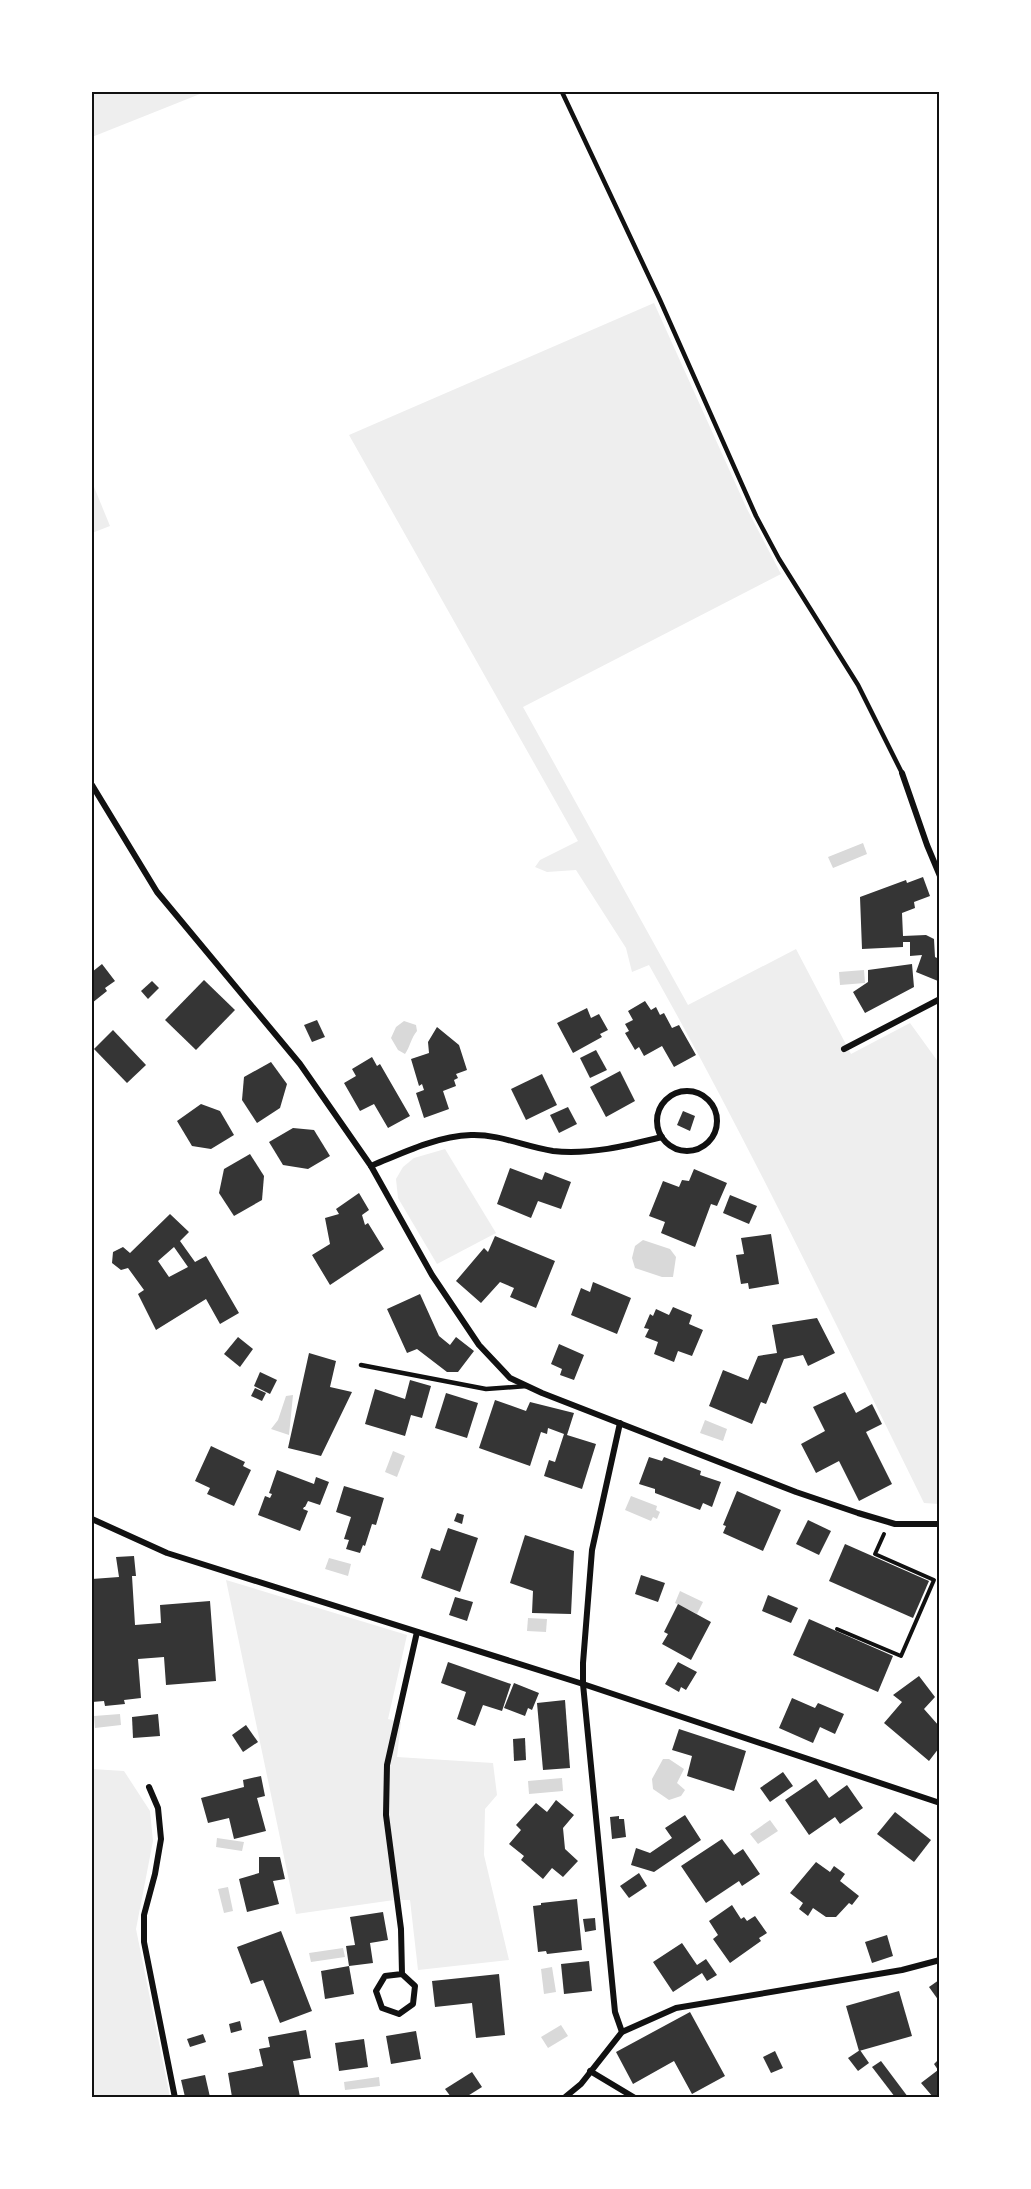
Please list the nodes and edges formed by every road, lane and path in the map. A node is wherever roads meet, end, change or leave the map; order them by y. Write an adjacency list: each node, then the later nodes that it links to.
1 (562, 92): 2 (lane)
2 (902, 773): 4 (street)
3 (92, 785): 8 (street)
4 (939, 876)
5 (939, 999): 6 (street)
6 (844, 1049)
7 (662, 1137): 7 (street); 8 (street)
8 (371, 1166): 10 (street)
9 (361, 1365): 10 (lane)
10 (527, 1386): 11 (street)
11 (620, 1423): 13 (street); 17 (street)
12 (92, 1519): 16 (street)
13 (888, 1522): 14 (street); 15 (path)
14 (939, 1524)
15 (837, 1629)
16 (417, 1632): 17 (street); 21 (street)
17 (583, 1684): 19 (street); 22 (street)
18 (148, 1787): 24 (street)
19 (939, 1803)
20 (939, 1960): 22 (street)
21 (402, 1974): 21 (street)
22 (622, 2032): 23 (street)
23 (590, 2071): 25 (street); 26 (street)
24 (176, 2097)
25 (564, 2097)
26 (635, 2097)

